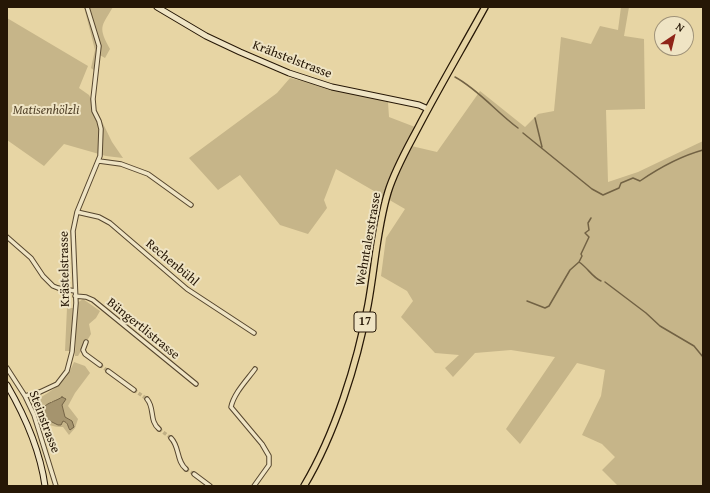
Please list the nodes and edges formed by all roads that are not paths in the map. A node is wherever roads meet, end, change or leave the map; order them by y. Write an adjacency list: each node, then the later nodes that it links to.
1 (87, 7): 5 (street, Krästelstrasse)
2 (157, 7): 4 (main road, Krähstelstrasse)
3 (485, 7): 4 (main road, Wehntalerstrasse / 17)
4 (428, 109): 30 (main road, Wehntalerstrasse / 17)
5 (99, 161): 6 (street); 7 (street, Krästelstrasse)
6 (191, 205)
7 (77, 212): 9 (street, Krästelstrasse); 11 (street, Rechenbühl)
8 (7, 237): 9 (street)
9 (75, 291): 10 (street, Krästelstrasse)
10 (75, 296): 17 (street, Büngertlistrasse); 20 (street, Krästelstrasse)
11 (254, 333)
12 (86, 342): 13 (street)
13 (100, 365)
14 (7, 368): 20 (street, Steinstrasse)
15 (255, 369): 29 (street)
16 (108, 371): 19 (street)
17 (196, 384)
18 (7, 385): 26 (main road)
19 (134, 390)
20 (25, 396): 27 (street, Steinstrasse)
21 (146, 399): 22 (street)
22 (159, 429)
23 (171, 438): 24 (street)
24 (186, 469)
25 (194, 474): 28 (street)
26 (45, 486)
27 (56, 486)
28 (210, 486)
29 (254, 486)
30 (304, 486)

